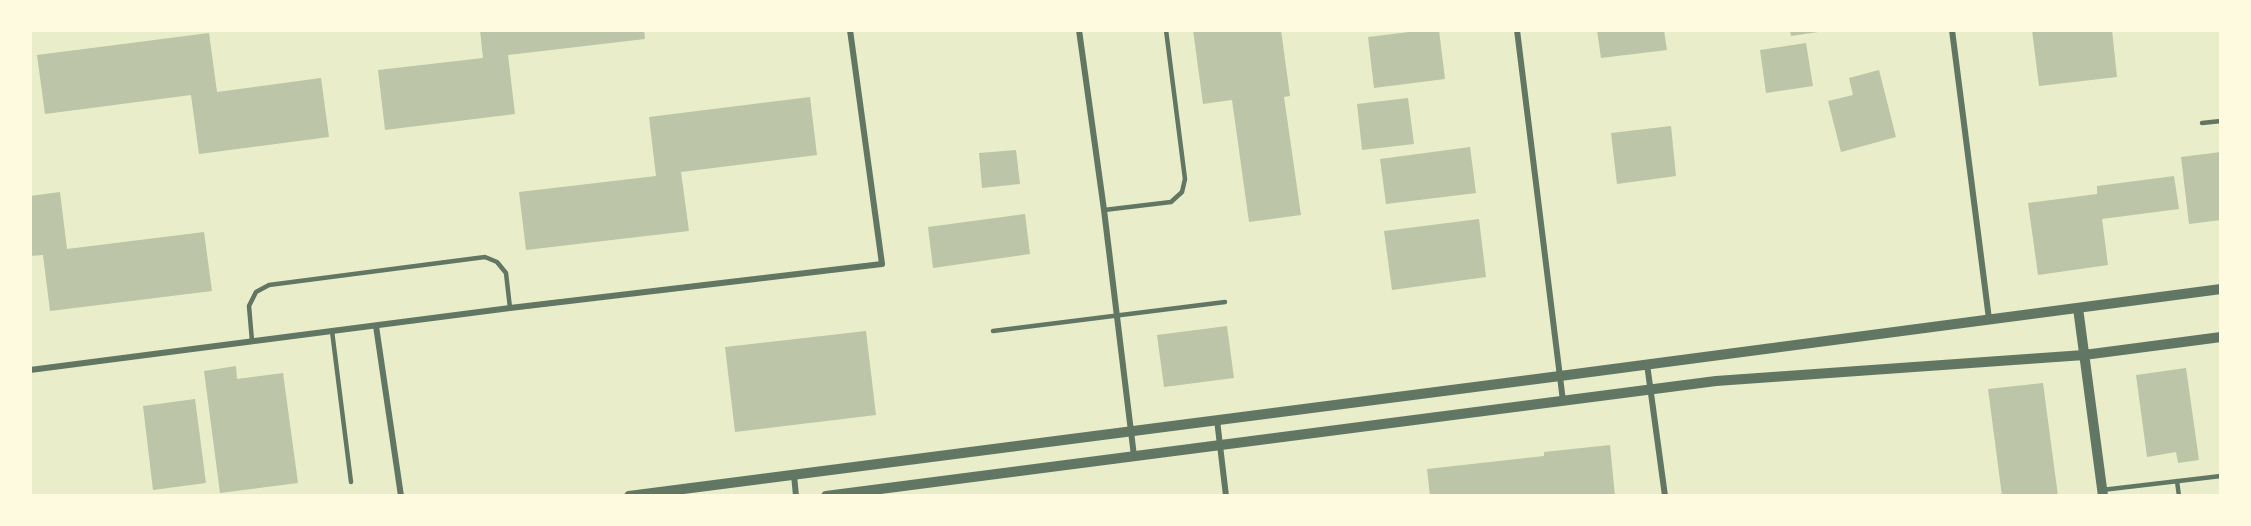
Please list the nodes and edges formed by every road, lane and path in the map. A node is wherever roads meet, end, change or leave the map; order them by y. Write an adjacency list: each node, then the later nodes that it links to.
1 (850, 30): 11 (street)
2 (1079, 30): 8 (street)
3 (1166, 30): 8 (lane)
4 (1517, 30): 23 (street)
5 (1952, 30): 14 (street)
6 (2221, 121): 7 (lane)
7 (2202, 123)
8 (1104, 210): 13 (street)
9 (2221, 289): 12 (street)
10 (1225, 302): 13 (lane)
11 (510, 308): 15 (street); 19 (lane)
12 (2078, 308): 14 (street); 20 (street)
13 (1117, 316): 17 (lane); 27 (street)
14 (1989, 319): 21 (street)
15 (376, 326): 16 (street); 35 (street)
16 (332, 331): 19 (street); 33 (lane)
17 (993, 332)
18 (2221, 337): 20 (street)
19 (252, 341): 22 (street)
20 (2084, 355): 24 (street); 34 (street)
21 (1647, 364): 23 (street); 24 (street)
22 (30, 370)
23 (1560, 376): 25 (street); 26 (street)
24 (1651, 390): 25 (street); 40 (street)
25 (1563, 401): 28 (street)
26 (1218, 420): 27 (street); 28 (street)
27 (1132, 431): 29 (street); 30 (street)
28 (1220, 444): 29 (street); 39 (street)
29 (1134, 456): 38 (street)
30 (794, 475): 36 (street); 37 (street)
31 (2221, 476): 32 (lane)
32 (2177, 481): 34 (lane); 41 (lane)
33 (351, 482)
34 (2102, 493)
35 (401, 496)
36 (629, 496)
37 (796, 496)
38 (826, 496)
39 (1226, 496)
40 (1665, 496)
41 (2179, 496)

